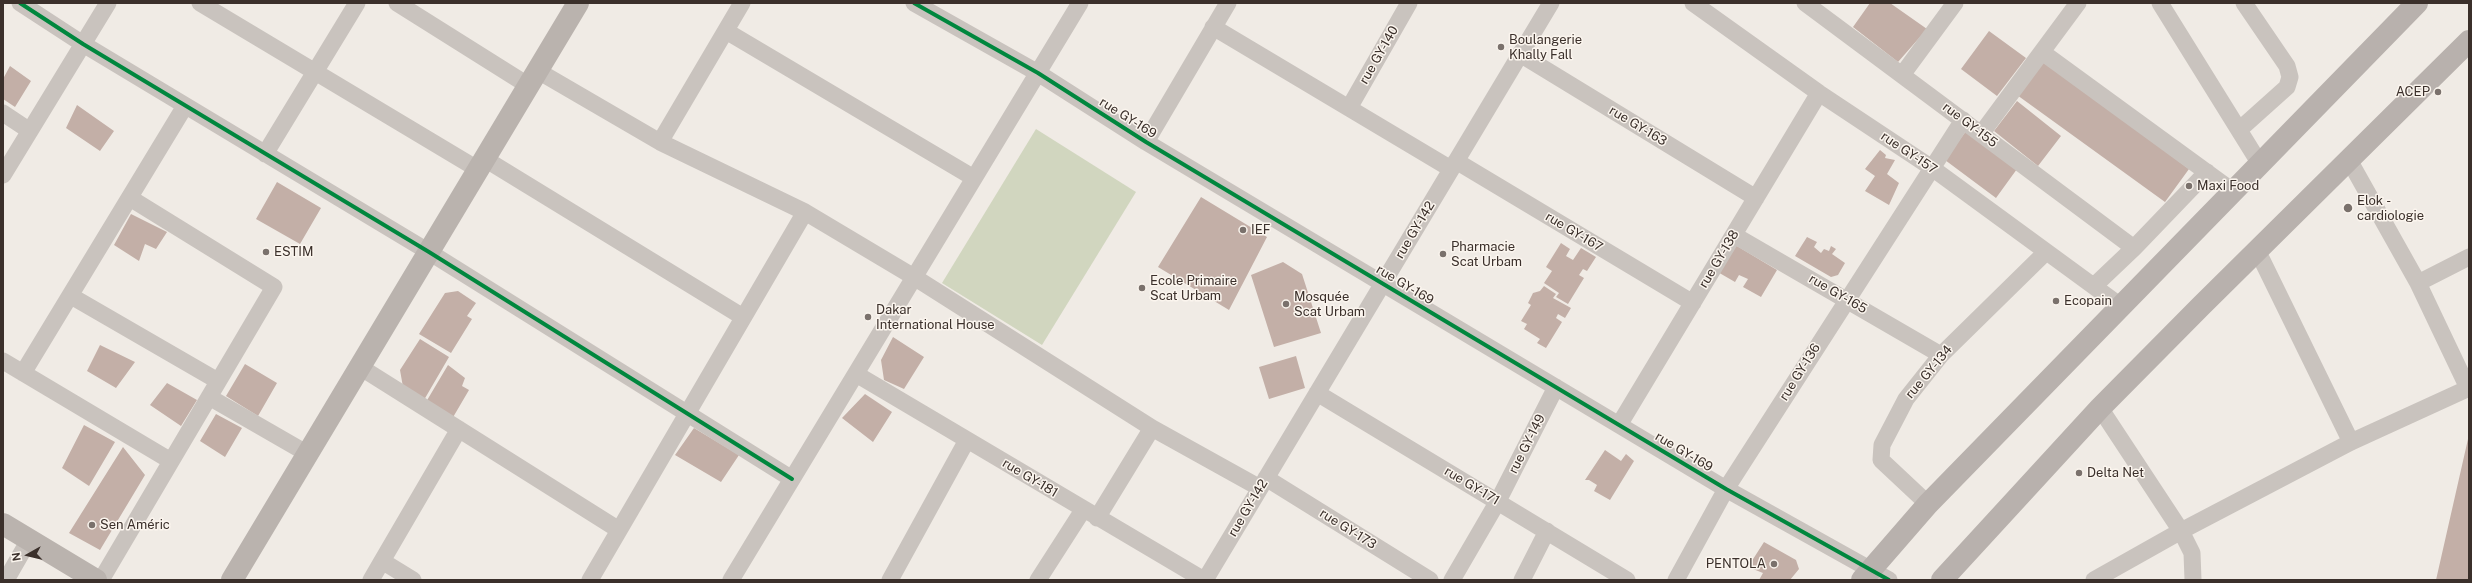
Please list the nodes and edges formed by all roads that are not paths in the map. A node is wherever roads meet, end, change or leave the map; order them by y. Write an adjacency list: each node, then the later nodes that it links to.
1 (20, 3): 23 (street)
2 (108, 3): 23 (street)
3 (200, 3): 26 (street)
4 (357, 3): 26 (street)
5 (397, 3): 29 (street, rue GY-173)
6 (578, 3): 29 (street)
7 (742, 3): 21 (street)
8 (1080, 3): 27 (street)
9 (1228, 3): 20 (street)
10 (1409, 3): 32 (street, rue GY-140)
11 (1551, 3): 25 (street, rue GY-142)
12 (1693, 3): 30 (street, rue GY-157)
13 (1805, 3): 28 (street, rue GY-155)
14 (1955, 3): 28 (street)
15 (2078, 3): 24 (street)
16 (2160, 3): 35 (street)
17 (2244, 3): 35 (street)
18 (2417, 3): 42 (main road)
19 (922, 5): 27 (street, rue GY-169)
20 (1213, 27): 32 (street, rue GY-167); 39 (street)
21 (726, 31): 38 (street); 48 (street)
22 (2469, 41): 41 (main road)
23 (83, 44): 31 (street); 36 (street)
24 (2042, 52): 37 (street); 46 (street)
25 (1520, 54): 44 (street, rue GY-142); 51 (street, rue GY-163)
26 (316, 71): 40 (street); 43 (street)
27 (1038, 73): 39 (street, rue GY-169); 48 (street)
28 (1902, 75): 34 (street, rue GY-155)
29 (534, 79): 38 (street, rue GY-173); 43 (street)
30 (1819, 93): 45 (street, rue GY-157); 51 (street, rue GY-138)
31 (185, 106): 40 (street); 50 (street)
32 (1349, 108): 44 (street, rue GY-167)
33 (3, 113): 36 (street)
34 (1963, 120): 37 (street, rue GY-155); 45 (street, rue GY-136)
35 (2239, 130): 42 (street)
36 (30, 131): 47 (street)
37 (1981, 134): 54 (street, rue GY-155)
38 (660, 142): 52 (street, rue GY-173)
39 (1146, 142): 60 (street, rue GY-169)
40 (265, 154): 56 (street)
41 (2349, 160): 55 (main road); 61 (street)
42 (2260, 164): 49 (main road)
43 (482, 165): 56 (street); 67 (street)
44 (1454, 165): 60 (street, rue GY-142); 65 (street, rue GY-167)
45 (1932, 168): 57 (street, rue GY-157); 64 (street, rue GY-136)
46 (2207, 172): 49 (street); 54 (street)
47 (3, 175)
48 (974, 178): 59 (street)
49 (2234, 192): 66 (main road)
50 (130, 198): 63 (street); 73 (street)
51 (1756, 198): 53 (street, rue GY-138)
52 (805, 212): 59 (street, rue GY-173); 67 (street)
53 (1734, 235): 64 (street, rue GY-165); 65 (street, rue GY-138)
54 (2134, 248): 62 (street)
55 (2257, 250): 78 (main road); 84 (street)
56 (429, 252): 70 (street); 79 (street)
57 (2046, 252): 62 (street, rue GY-157); 68 (street, rue GY-134)
58 (2469, 257): 61 (street)
59 (914, 278): 72 (street); 81 (street, rue GY-173)
60 (1382, 283): 74 (street, rue GY-169); 76 (street, rue GY-142)
61 (2418, 283): 75 (street)
62 (2094, 286): 66 (street, rue GY-157)
63 (71, 296): 71 (street); 73 (street)
64 (1847, 298): 68 (street, rue GY-165); 89 (street, rue GY-136)
65 (1693, 303): 80 (street, rue GY-138)
66 (2122, 307): 91 (main road)
67 (743, 317): 79 (street)
68 (1941, 355): 91 (street, rue GY-134)
69 (3, 361): 71 (street)
70 (360, 367): 82 (street); 85 (street)
71 (23, 373): 86 (street)
72 (856, 374): 83 (street, rue GY-181); 87 (street)
73 (218, 381): 77 (street)
74 (1556, 387): 80 (street, rue GY-169); 90 (street, rue GY-149)
75 (2469, 388): 84 (street)
76 (1317, 392): 88 (street, rue GY-142); 90 (street, rue GY-171)
77 (209, 397): 85 (street); 86 (street)
78 (2100, 408): 96 (street); 117 (main road)
79 (688, 412): 87 (street); 94 (street)
80 (1619, 425): 89 (street, rue GY-169)
81 (1152, 428): 88 (street, rue GY-173); 92 (street)
82 (460, 429): 94 (street); 98 (street)
83 (967, 440): 92 (street, rue GY-181); 108 (street)
84 (2351, 442): 96 (street)
85 (308, 454): 103 (street)
86 (171, 461): 102 (street)
87 (792, 479): 107 (street)
88 (1263, 483): 110 (street, rue GY-142); 111 (street, rue GY-173)
89 (1726, 489): 99 (street, rue GY-169); 115 (street, rue GY-136)
90 (1498, 501): 95 (street, rue GY-171); 112 (street, rue GY-149)
91 (1928, 504): 99 (main road)
92 (1090, 514): 109 (street); 110 (street, rue GY-181)
93 (3, 524): 97 (street)
94 (619, 530): 106 (street)
95 (1547, 531): 113 (street); 114 (street, rue GY-171)
96 (2182, 531): 118 (street); 119 (street)
97 (29, 540): 100 (street); 101 (street)
98 (382, 561): 104 (street); 105 (street)
99 (1866, 575): 116 (street, rue GY-169)
100 (6, 580)
101 (96, 580)
102 (101, 580)
103 (232, 580)
104 (371, 580)
105 (413, 580)
106 (590, 580)
107 (731, 580)
108 (890, 580)
109 (1038, 580)
110 (1205, 580)
111 (1430, 580)
112 (1452, 580)
113 (1522, 580)
114 (1627, 580)
115 (1676, 580)
116 (1889, 580)
117 (1942, 580)
118 (2094, 580)
119 (2194, 580)

